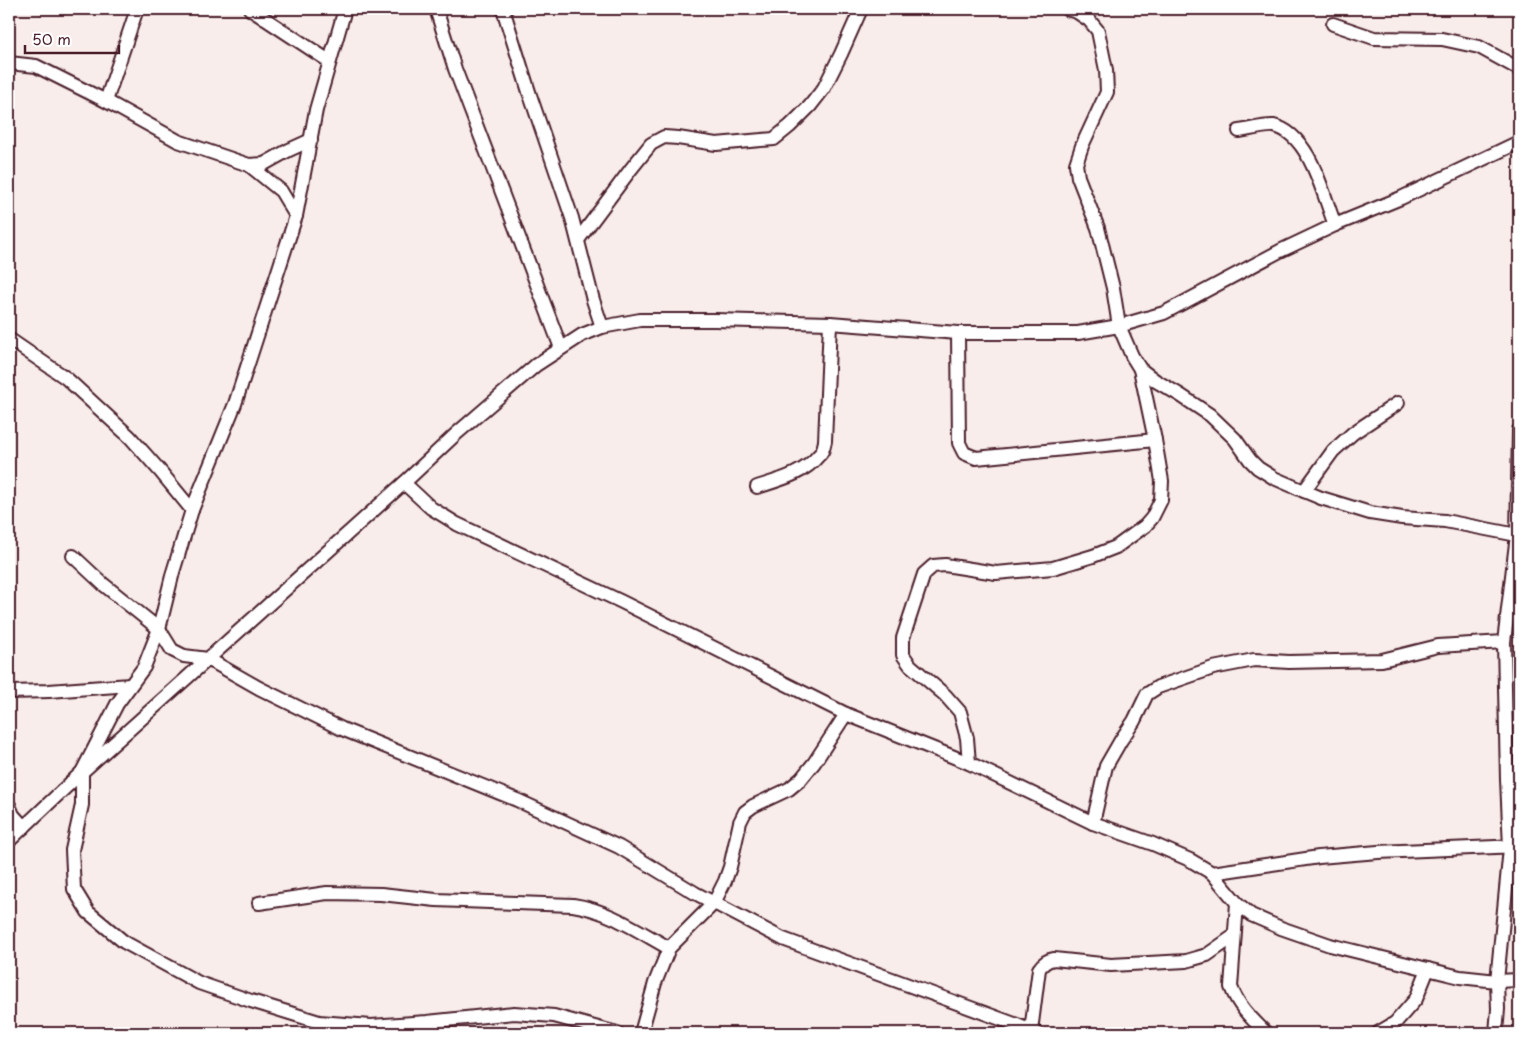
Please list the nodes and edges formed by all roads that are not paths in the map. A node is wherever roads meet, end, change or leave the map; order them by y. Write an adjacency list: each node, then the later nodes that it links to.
1 (136, 9): 12 (street)
2 (250, 9): 9 (street)
3 (346, 9): 9 (street)
4 (436, 9): 25 (street)
5 (503, 9): 19 (street)
6 (860, 9): 19 (street)
7 (1067, 9): 22 (street)
8 (1333, 24): 11 (street)
9 (329, 61): 14 (street)
10 (9, 63): 12 (street)
11 (1519, 69)
12 (106, 101): 16 (street)
13 (1239, 131): 18 (street)
14 (311, 140): 16 (street); 17 (street)
15 (1519, 142): 18 (street)
16 (249, 165): 17 (street)
17 (296, 216): 33 (street)
18 (1335, 225): 22 (street)
19 (578, 240): 21 (street)
20 (830, 322): 21 (street); 23 (street); 31 (street)
21 (602, 326): 25 (street)
22 (1119, 326): 23 (street); 26 (street)
23 (958, 333): 29 (street)
24 (9, 339): 33 (street)
25 (561, 348): 30 (street)
26 (1140, 369): 29 (street); 32 (street)
27 (1398, 403): 32 (street)
28 (1519, 430): 34 (street)
29 (1155, 440): 42 (street)
30 (404, 483): 38 (street); 41 (street)
31 (757, 487)
32 (1304, 491): 34 (street)
33 (192, 510): 36 (street)
34 (1517, 535): 37 (street)
35 (73, 556): 36 (street)
36 (158, 630): 38 (street); 39 (street)
37 (1504, 642): 45 (street); 48 (street)
38 (208, 659): 43 (street); 51 (street)
39 (130, 685): 40 (street); 43 (street)
40 (9, 692)
41 (846, 714): 42 (street); 51 (street)
42 (969, 763): 45 (street)
43 (82, 772): 46 (street); 59 (street)
44 (9, 804): 46 (street)
45 (1093, 823): 49 (street)
46 (24, 827): 47 (street)
47 (9, 841)
48 (1515, 847): 49 (street); 57 (street)
49 (1212, 873): 52 (street)
50 (259, 903): 54 (street)
51 (714, 903): 54 (street); 58 (street)
52 (1237, 903): 53 (street); 55 (street)
53 (1234, 936): 58 (street); 61 (street)
54 (669, 948): 60 (street)
55 (1428, 969): 57 (street); 62 (street)
56 (1519, 980): 57 (street)
57 (1497, 981): 63 (street)
58 (1034, 1032)
59 (617, 1033)
60 (641, 1033)
61 (1266, 1033)
62 (1378, 1033)
63 (1496, 1033)

